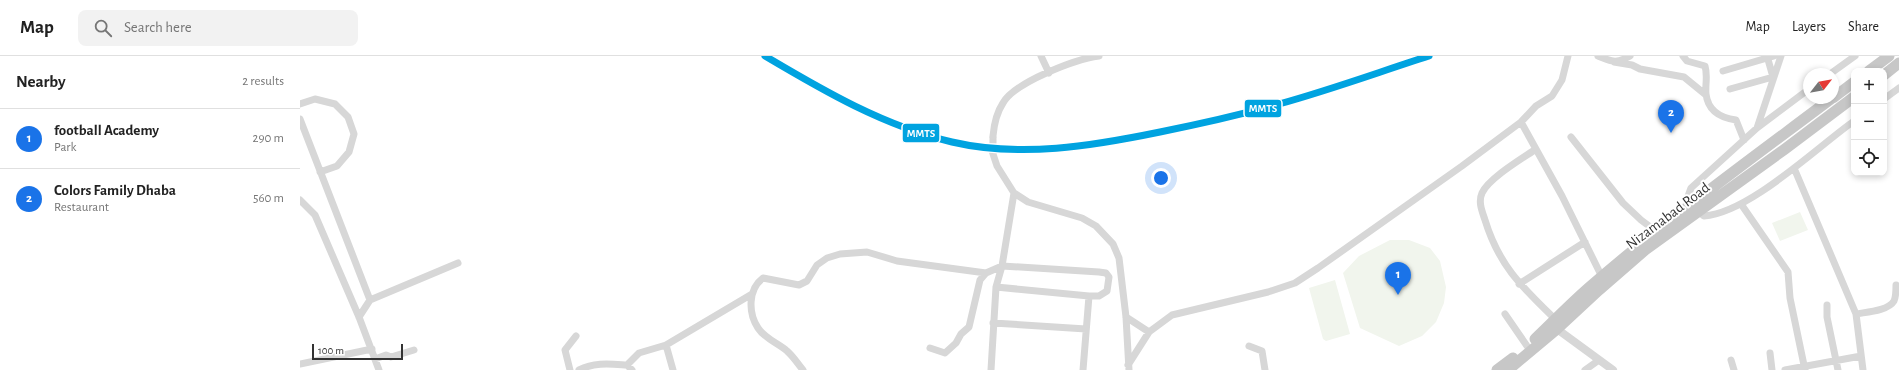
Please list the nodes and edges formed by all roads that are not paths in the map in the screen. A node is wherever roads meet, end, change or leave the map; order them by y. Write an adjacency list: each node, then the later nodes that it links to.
1 (1041, 56): 16 (street)
2 (1099, 56): 16 (street)
3 (1568, 56): 30 (street)
4 (1598, 56): 11 (street)
5 (1630, 56): 11 (street)
6 (1683, 56): 24 (street)
7 (1781, 56): 18 (street)
8 (1855, 56): 13 (street)
9 (1889, 56): 14 (highway)
10 (1769, 57): 15 (street); 18 (street)
11 (1614, 62): 24 (street)
12 (1899, 63): 17 (highway)
13 (1838, 68)
14 (1873, 68)
15 (1723, 71)
16 (1048, 72): 33 (street)
17 (1887, 72)
18 (1773, 77): 21 (street); 32 (street)
19 (1851, 84): 22 (highway, Nizamabad Road)
20 (1899, 88): 25 (street)
21 (1730, 89)
22 (1839, 93)
23 (1803, 94): 32 (street)
24 (1706, 95): 35 (street)
25 (1887, 97)
26 (1851, 99): 43 (highway, Nizamabad Road)
27 (300, 104): 39 (street)
28 (1826, 104): 43 (highway, Nizamabad Road)
29 (300, 118): 39 (street)
30 (1521, 122): 36 (street); 64 (street)
31 (1851, 123): 38 (street)
32 (1757, 128): 35 (street)
33 (993, 136)
34 (1571, 137): 44 (street)
35 (1744, 140): 43 (street)
36 (1536, 149): 45 (street); 50 (street)
37 (993, 154): 40 (street)
38 (1794, 168): 42 (street); 58 (street)
39 (320, 172): 55 (street)
40 (1014, 193): 47 (street); 60 (street)
41 (300, 200): 59 (street)
42 (1741, 204): 43 (street); 82 (street)
43 (1693, 210): 44 (highway, Nizamabad Road); 62 (highway, Nizamabad Road)
44 (1657, 232): 49 (highway, Nizamabad Road)
45 (1585, 242): 49 (street); 50 (street)
46 (458, 263): 55 (street)
47 (1002, 266): 48 (street); 52 (street); 54 (street)
48 (986, 273): 53 (street); 69 (street)
49 (1602, 277): 62 (highway, Nizamabad Road)
50 (1519, 284): 62 (street)
51 (1896, 285): 58 (street)
52 (996, 287): 54 (street); 61 (street)
53 (752, 294): 66 (street); 87 (street)
54 (1089, 296): 63 (street)
55 (370, 300): 59 (street)
56 (1827, 305): 77 (street)
57 (1505, 314): 68 (street)
58 (1856, 314): 73 (street)
59 (359, 317): 70 (street)
60 (1126, 317): 64 (street); 80 (street)
61 (993, 323): 63 (street); 88 (street)
62 (1557, 324): 68 (highway, Nizamabad Road); 75 (street); 92 (highway, Nizamabad Road)
63 (1086, 329): 89 (street)
64 (1149, 332): 80 (street)
65 (576, 336): 84 (street)
66 (666, 345): 81 (street); 86 (street)
67 (1249, 346): 90 (street)
68 (1527, 346): 91 (highway, Nizamabad Road)
69 (930, 348)
70 (372, 350): 74 (street); 78 (street)
71 (414, 350): 74 (street)
72 (1770, 353): 96 (street)
73 (1861, 356): 77 (street); 99 (street)
74 (375, 359): 83 (street)
75 (1599, 360): 93 (street); 94 (street)
76 (1731, 360): 95 (street)
77 (1836, 361): 82 (street); 98 (street)
78 (300, 364)
79 (608, 367): 81 (street); 85 (street)
80 (1128, 367)
81 (629, 368)
82 (1805, 368): 97 (street)
83 (379, 370)
84 (570, 370)
85 (579, 370)
86 (673, 370)
87 (803, 370)
88 (991, 370)
89 (1083, 370)
90 (1265, 370)
91 (1497, 370)
92 (1508, 370)
93 (1584, 370)
94 (1613, 370)
95 (1734, 370)
96 (1772, 370)
97 (1785, 370)
98 (1838, 370)
99 (1863, 370)

